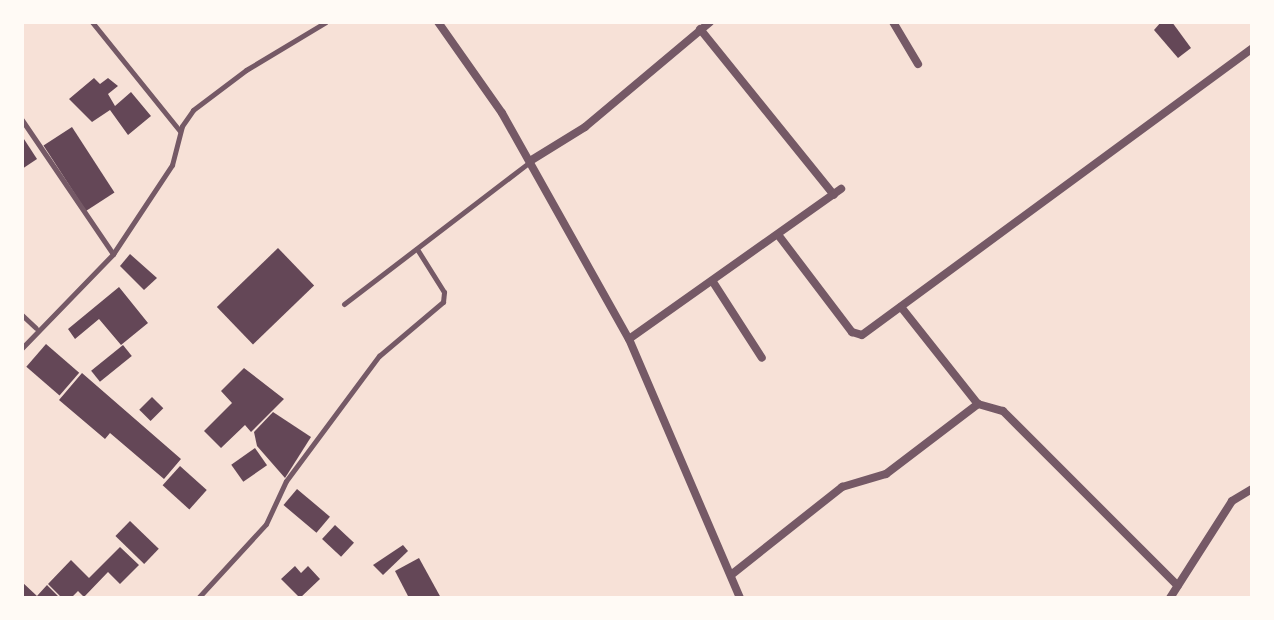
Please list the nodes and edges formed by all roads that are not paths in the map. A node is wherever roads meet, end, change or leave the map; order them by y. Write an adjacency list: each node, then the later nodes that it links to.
1 (92, 22): 10 (lane)
2 (326, 22): 10 (lane)
3 (438, 22): 11 (street)
4 (710, 22): 6 (street)
5 (893, 22): 8 (street)
6 (700, 29): 11 (street); 12 (street)
7 (1252, 49): 17 (street)
8 (918, 64)
9 (22, 120): 14 (lane)
10 (181, 132): 14 (lane)
11 (530, 161): 13 (lane); 20 (street)
12 (779, 236): 15 (street); 17 (street)
13 (417, 249): 16 (lane); 27 (lane)
14 (113, 254): 19 (lane)
15 (713, 282): 20 (street); 22 (street)
16 (344, 304)
17 (901, 307): 23 (street)
18 (22, 315): 19 (lane)
19 (36, 328): 21 (lane)
20 (629, 339): 25 (street)
21 (22, 348)
22 (762, 358)
23 (978, 404): 25 (street); 26 (street)
24 (1252, 489): 26 (street)
25 (731, 575): 28 (street)
26 (1178, 586): 29 (street)
27 (198, 598)
28 (740, 598)
29 (1170, 598)

